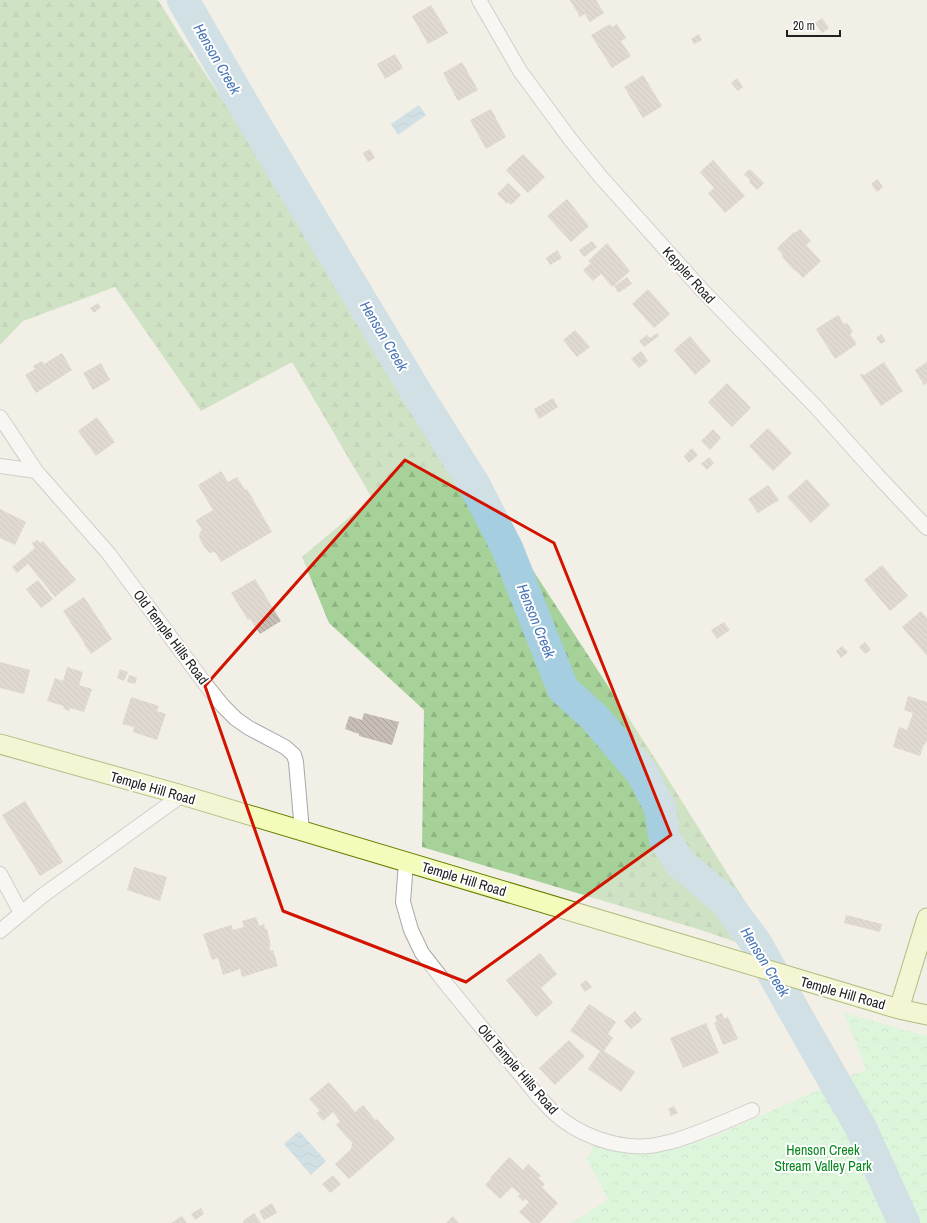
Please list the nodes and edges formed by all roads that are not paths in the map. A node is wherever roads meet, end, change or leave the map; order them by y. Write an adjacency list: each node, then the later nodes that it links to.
1 (479, 0): 5 (street, Keppler Road)
2 (0, 417): 4 (street)
3 (0, 466): 4 (street)
4 (36, 471): 8 (street, Old Temple Hills Road)
5 (927, 528)
6 (0, 744): 7 (main road, Temple Hill Road)
7 (182, 795): 8 (main road, Temple Hill Road); 11 (street)
8 (302, 831): 9 (main road, Temple Hill Road)
9 (406, 862): 14 (main road, Temple Hill Road); 16 (street, Old Temple Hills Road)
10 (0, 874): 11 (street)
11 (21, 913): 13 (street)
12 (927, 918): 14 (main road)
13 (0, 931)
14 (899, 1009): 15 (main road, Temple Hill Road)
15 (927, 1015)
16 (752, 1110)

